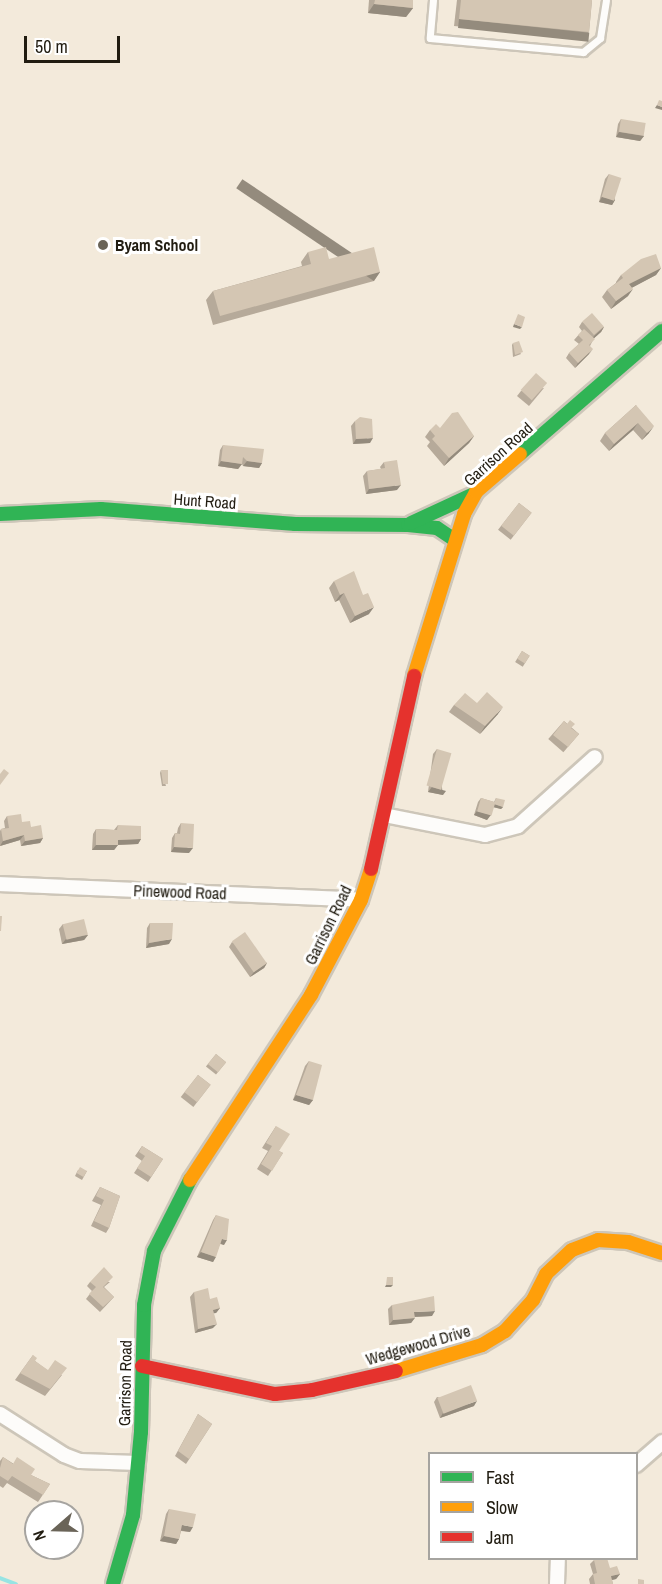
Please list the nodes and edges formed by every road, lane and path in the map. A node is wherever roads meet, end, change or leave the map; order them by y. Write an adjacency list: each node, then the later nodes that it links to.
1 (433, 0): 2 (lane)
2 (606, 0)
3 (662, 331): 4 (street, Garrison Road)
4 (476, 492): 6 (street, Hunt Road); 7 (street, Garrison Road)
5 (0, 514): 6 (street, Hunt Road)
6 (408, 525): 7 (street, Hunt Road)
7 (454, 540): 9 (street, Garrison Road)
8 (595, 757): 9 (street)
9 (384, 814): 11 (street, Garrison Road)
10 (0, 884): 11 (street, Pinewood Road)
11 (361, 900): 13 (street, Garrison Road)
12 (662, 1253): 13 (street, Wedgewood Drive)
13 (142, 1366): 16 (street, Garrison Road)
14 (0, 1414): 16 (street)
15 (662, 1442): 17 (street)
16 (138, 1463): 19 (street, Garrison Road)
17 (638, 1463)
18 (558, 1560): 20 (street)
19 (113, 1584)
20 (557, 1584)

